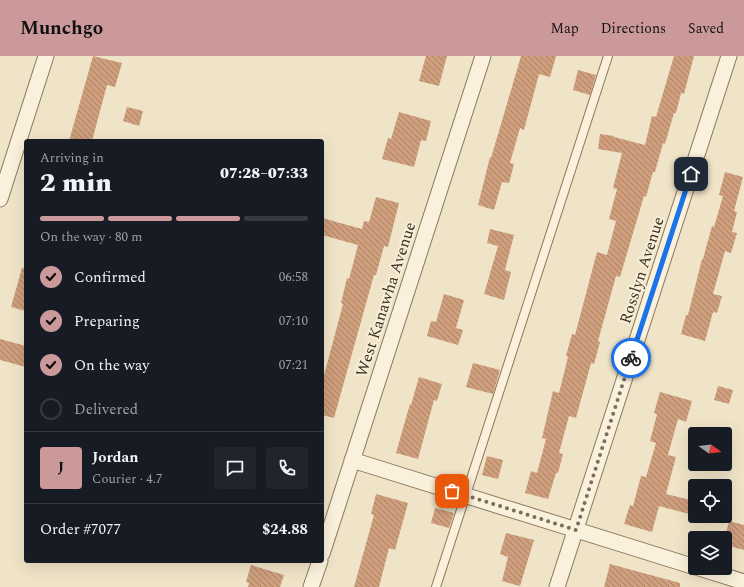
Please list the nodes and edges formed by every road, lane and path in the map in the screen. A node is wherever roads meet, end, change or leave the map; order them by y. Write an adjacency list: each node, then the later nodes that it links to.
1 (46, 56): 5 (street)
2 (483, 56): 6 (street, West Kanawha Avenue)
3 (608, 56): 7 (lane)
4 (729, 56): 8 (street, Rosslyn Avenue)
5 (0, 199)
6 (352, 460): 7 (street); 9 (street, West Kanawha Avenue)
7 (466, 495): 8 (street); 15 (lane)
8 (576, 530): 11 (street); 16 (street, Rosslyn Avenue)
9 (324, 548)
10 (319, 563): 14 (street)
11 (688, 565)
12 (722, 575): 13 (street)
13 (744, 582)
14 (311, 587)
15 (436, 587)
16 (557, 587)

